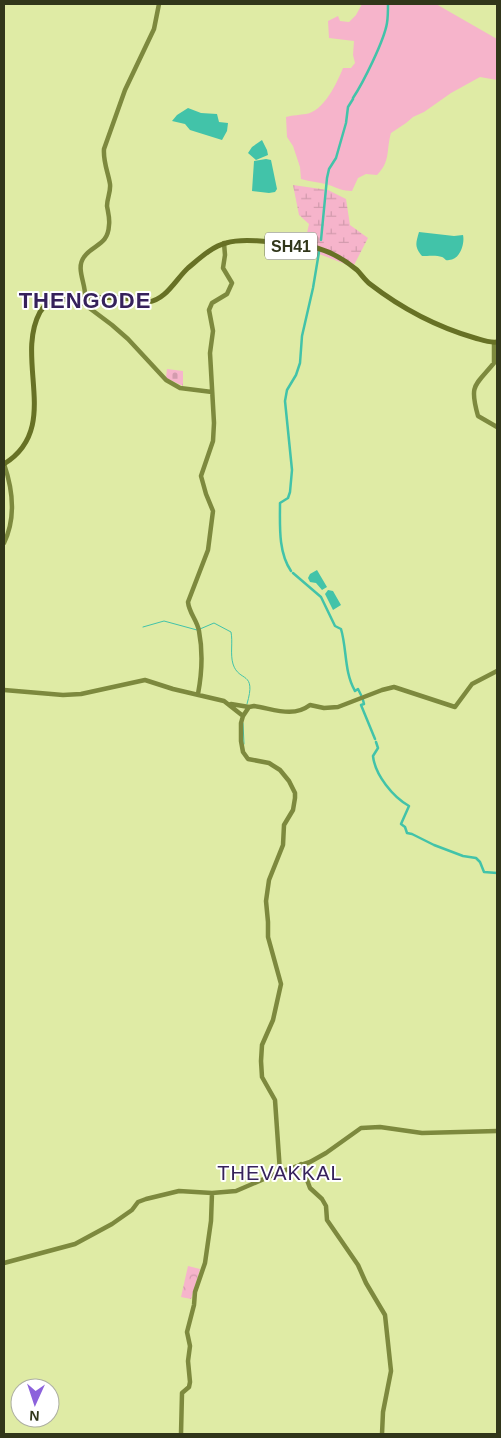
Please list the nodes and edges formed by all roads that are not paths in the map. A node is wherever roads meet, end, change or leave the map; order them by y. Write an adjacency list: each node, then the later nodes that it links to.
1 (159, 4): 3 (main road)
2 (224, 243): 3 (main road, SH41); 4 (main road, SH41); 5 (main road)
3 (83, 299): 5 (main road); 7 (main road, SH41)
4 (496, 343): 6 (main road)
5 (212, 392): 11 (main road)
6 (497, 427)
7 (4, 464): 8 (main road)
8 (4, 543)
9 (497, 671): 13 (main road)
10 (4, 690): 11 (main road)
11 (198, 694): 12 (main road)
12 (228, 703): 13 (main road); 14 (main road)
13 (249, 707): 14 (main road)
14 (243, 716): 17 (main road)
15 (497, 1131): 16 (main road)
16 (301, 1164): 17 (main road); 21 (main road)
17 (280, 1172): 18 (main road)
18 (212, 1193): 19 (main road); 20 (main road)
19 (4, 1263)
20 (181, 1434)
21 (382, 1434)

